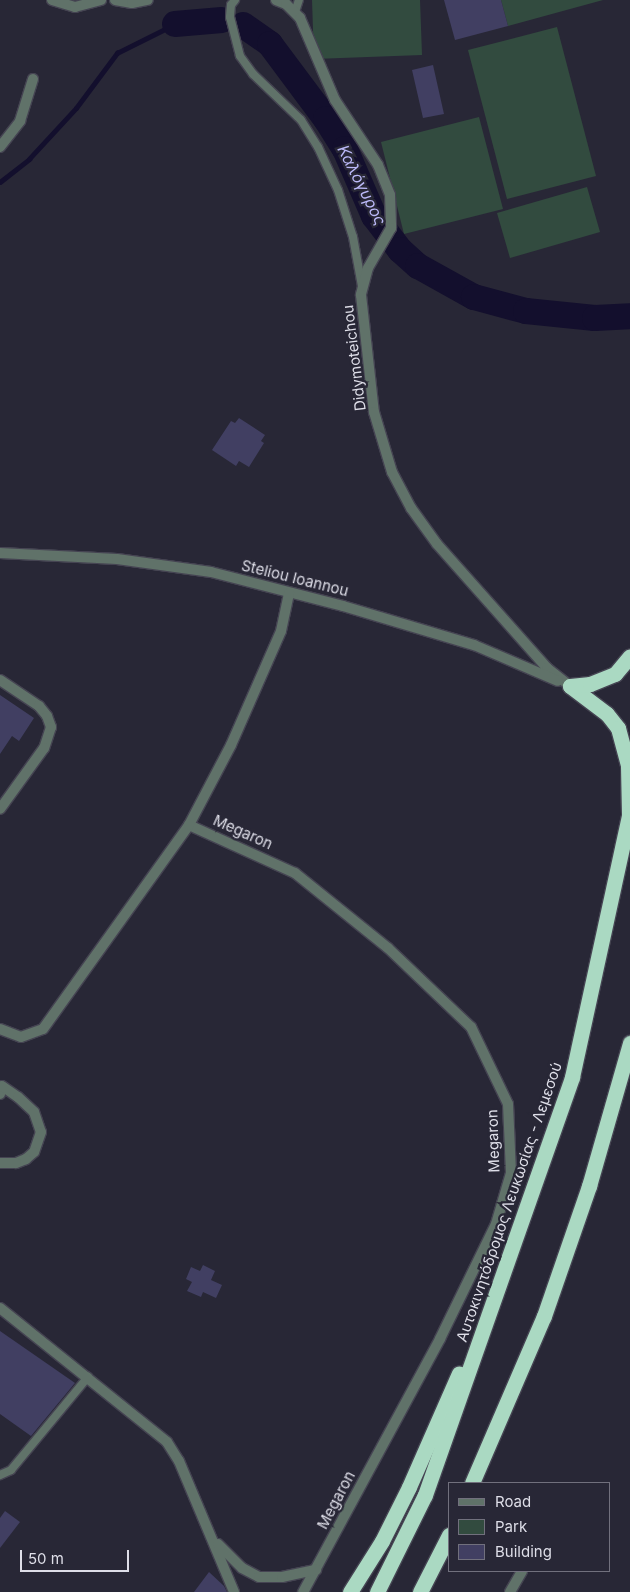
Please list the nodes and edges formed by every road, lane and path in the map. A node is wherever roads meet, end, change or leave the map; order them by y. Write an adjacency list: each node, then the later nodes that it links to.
1 (52, 0): 2 (street)
2 (101, 0)
3 (115, 0): 4 (street)
4 (148, 0)
5 (235, 0): 11 (lane)
6 (276, 0): 8 (street, Didymoteichou)
7 (299, 0): 8 (lane)
8 (295, 12): 11 (street, Didymoteichou)
9 (33, 79): 10 (street)
10 (0, 147)
11 (362, 286): 16 (street, Didymoteichou)
12 (0, 553): 13 (street, Steliou Ioannou)
13 (289, 593): 16 (street, Steliou Ioannou); 19 (street)
14 (630, 656): 16 (highway)
15 (0, 680): 17 (street)
16 (570, 686): 18 (highway, Αυτοκινητόδρομος Λευκωσίας - Λεμεσού)
17 (0, 809)
18 (629, 813): 24 (highway, Αυτοκινητόδρομος Λευκωσίας - Λεμεσού)
19 (190, 824): 20 (street); 31 (street, Megaron)
20 (0, 1029)
21 (630, 1043): 28 (highway)
22 (1, 1088): 23 (street)
23 (0, 1163)
24 (496, 1298): 35 (highway); 36 (highway, Αυτοκινητόδρομος Λευκωσίας - Λεμεσού)
25 (0, 1308): 26 (street)
26 (88, 1377): 27 (lane); 30 (street)
27 (0, 1475)
28 (472, 1482)
29 (448, 1537): 37 (highway)
30 (213, 1538): 31 (street); 33 (street)
31 (316, 1570): 34 (street, Megaron)
32 (521, 1572): 38 (street)
33 (234, 1592)
34 (303, 1592)
35 (350, 1592)
36 (377, 1592)
37 (420, 1592)
38 (510, 1592)

